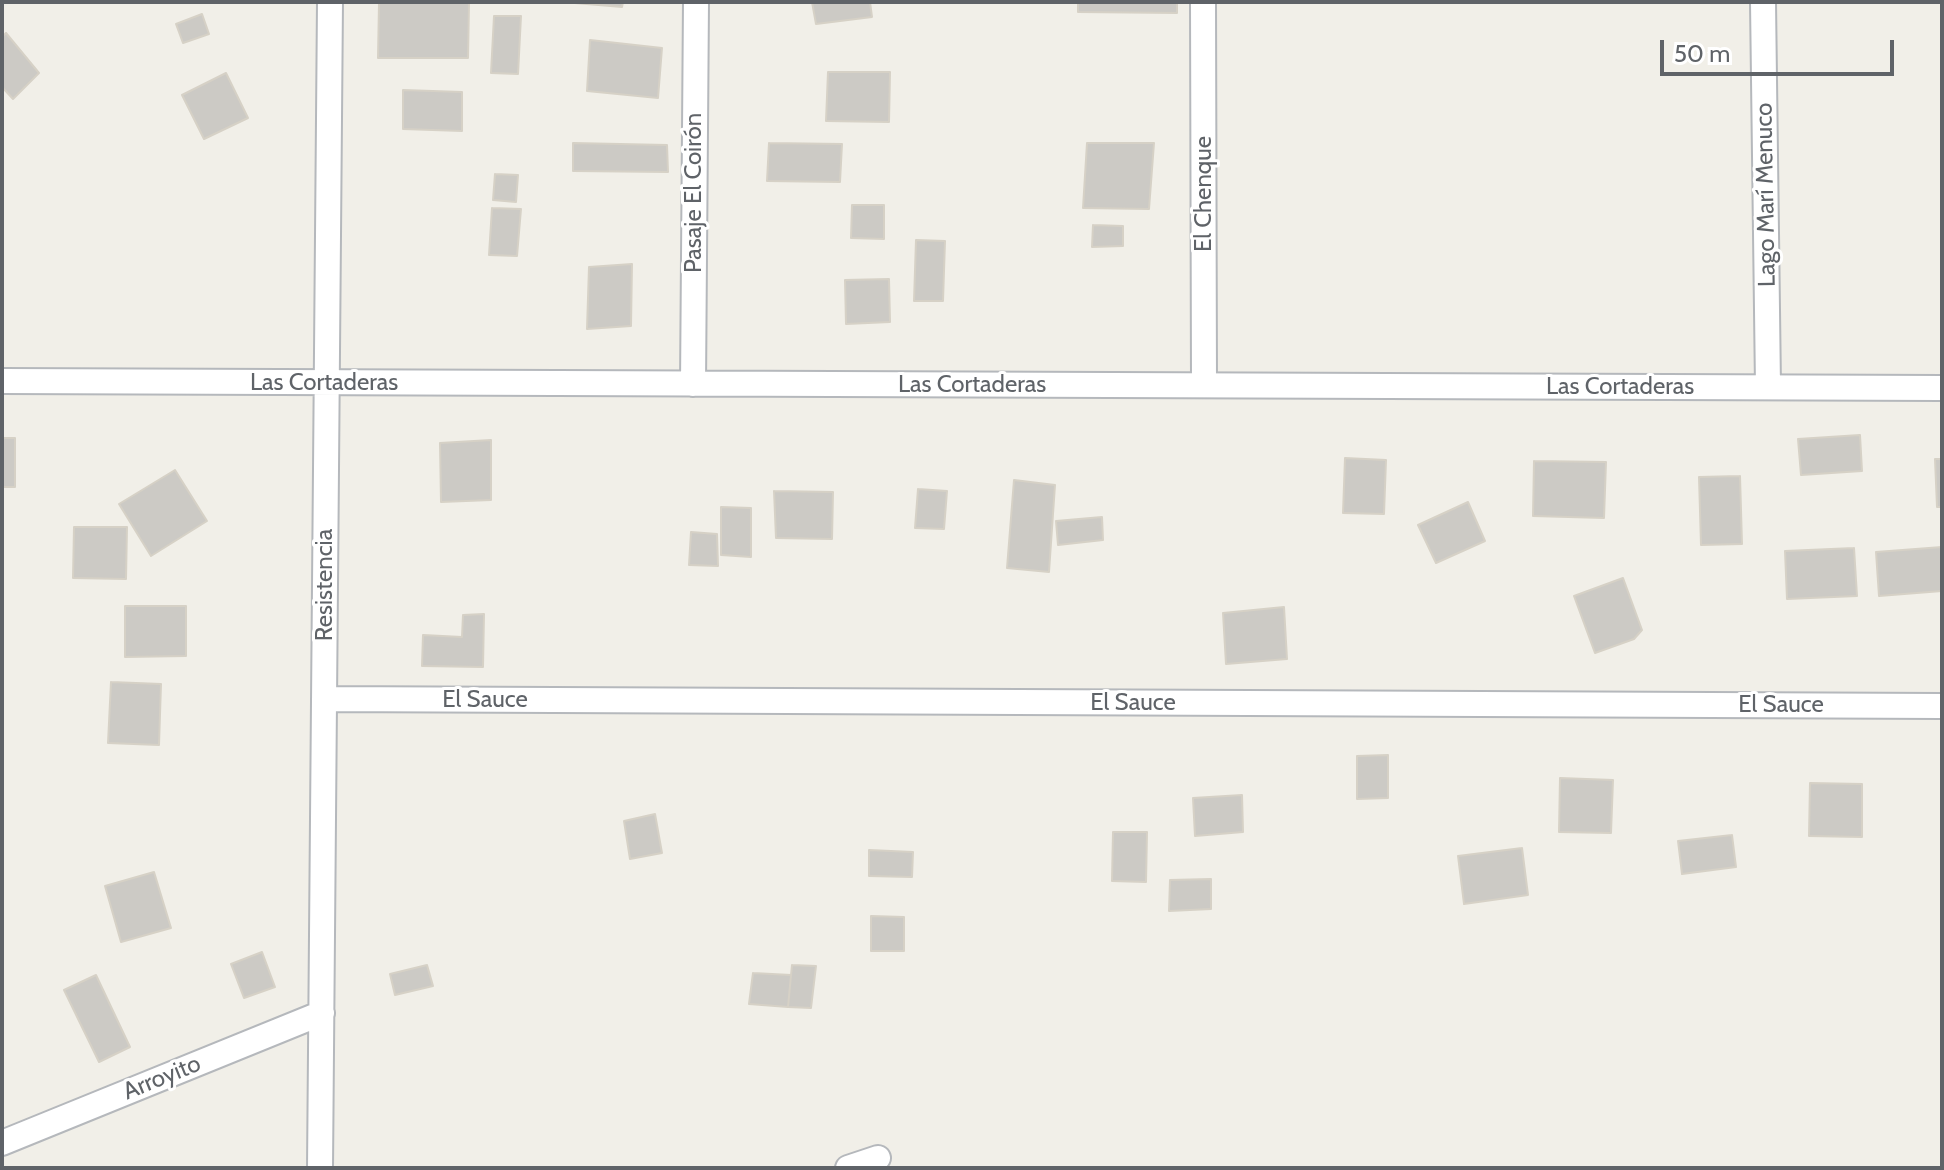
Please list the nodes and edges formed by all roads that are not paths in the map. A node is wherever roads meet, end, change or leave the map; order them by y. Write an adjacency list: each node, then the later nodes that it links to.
1 (330, 2): 6 (street, Resistencia)
2 (696, 2): 7 (street, Pasaje El Coirón)
3 (1203, 2): 8 (street, El Chenque)
4 (1763, 2): 9 (street, Lago Marí Menuco)
5 (2, 381): 6 (street, Las Cortaderas)
6 (327, 383): 7 (street, Las Cortaderas); 11 (street, Resistencia)
7 (693, 384): 8 (street, Las Cortaderas)
8 (1204, 385): 9 (street, Las Cortaderas)
9 (1768, 387): 10 (street, Las Cortaderas)
10 (1942, 388)
11 (324, 699): 12 (street, El Sauce); 13 (street, Resistencia)
12 (1942, 706)
13 (322, 1013): 14 (street, Arroyito); 16 (street, Resistencia)
14 (2, 1143)
15 (878, 1158): 17 (street)
16 (320, 1168)
17 (848, 1168)

